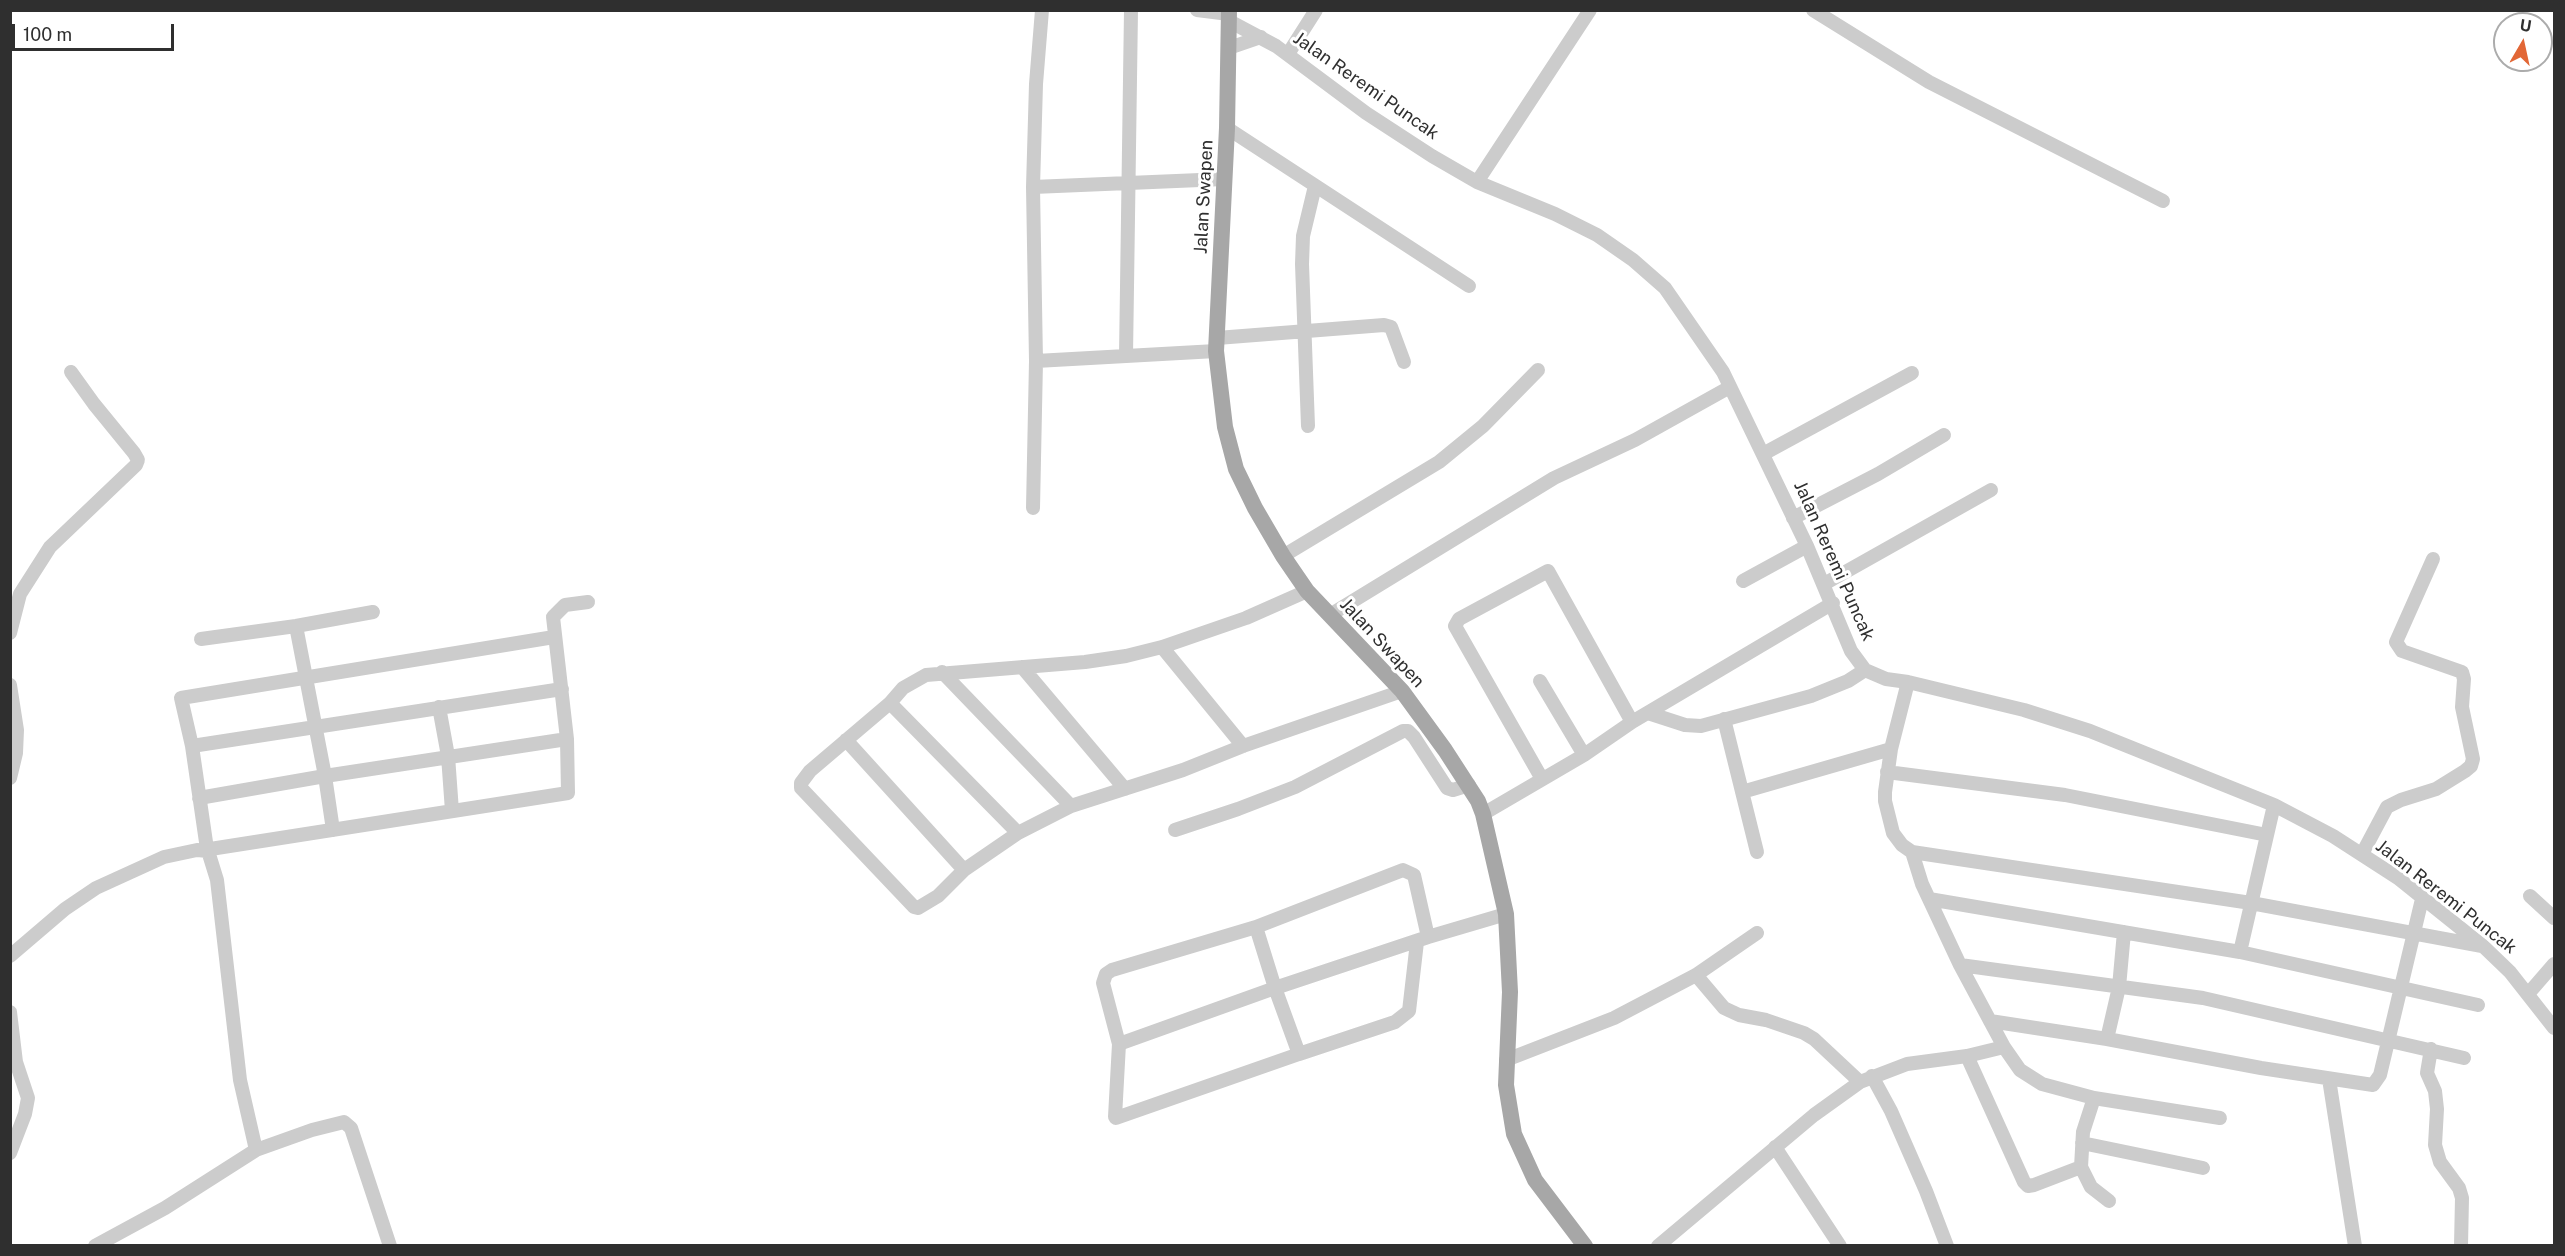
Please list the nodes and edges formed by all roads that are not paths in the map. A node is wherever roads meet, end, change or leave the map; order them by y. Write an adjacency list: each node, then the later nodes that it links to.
1 (1042, 10): 15 (street)
2 (1131, 10): 14 (street)
3 (1197, 10): 7 (street, Jalan Reremi Puncak)
4 (1316, 10): 10 (street)
5 (1590, 10): 13 (street)
6 (1813, 10): 17 (street)
7 (1229, 15): 8 (street, Jalan Reremi Puncak); 9 (main road)
8 (1261, 37): 9 (street); 10 (street, Jalan Reremi Puncak)
9 (1229, 48): 11 (main road, Jalan Swapen)
10 (1288, 54): 13 (street, Jalan Reremi Puncak)
11 (1227, 128): 12 (main road, Jalan Swapen); 16 (street)
12 (1224, 179): 14 (street); 20 (main road, Jalan Swapen)
13 (1477, 182): 27 (street, Jalan Reremi Puncak)
14 (1128, 183): 15 (street); 21 (street)
15 (1033, 186): 22 (street)
16 (1315, 186): 18 (street); 19 (street)
17 (2163, 201)
18 (1469, 286)
19 (1304, 331): 20 (street); 23 (street); 28 (street)
20 (1217, 344): 21 (street); 35 (main road, Jalan Swapen)
21 (1126, 356): 22 (street)
22 (1036, 361): 32 (street)
23 (1404, 362)
24 (1538, 370): 35 (street)
25 (71, 372): 45 (street)
26 (1912, 373): 30 (street)
27 (1730, 387): 30 (street, Jalan Reremi Puncak); 43 (street)
28 (1308, 426)
29 (1944, 435): 33 (street)
30 (1763, 454): 33 (street, Jalan Reremi Puncak)
31 (1991, 490): 38 (street)
32 (1033, 508)
33 (1793, 518): 34 (street, Jalan Reremi Puncak)
34 (1808, 546): 37 (street); 38 (street, Jalan Reremi Puncak)
35 (1283, 556): 39 (main road, Jalan Swapen)
36 (2433, 559): 90 (street)
37 (1743, 581)
38 (1824, 584): 41 (street, Jalan Reremi Puncak)
39 (1307, 591): 43 (main road, Jalan Swapen); 48 (street)
40 (588, 602): 46 (street)
41 (1833, 603): 50 (street, Jalan Reremi Puncak); 60 (street)
42 (373, 612): 44 (street)
43 (1330, 615): 57 (main road, Jalan Swapen)
44 (296, 626): 47 (street); 52 (street)
45 (10, 633)
46 (554, 637): 52 (street); 56 (street)
47 (201, 639)
48 (1162, 647): 49 (street); 66 (street)
49 (1022, 667): 51 (street); 76 (street)
50 (1865, 670): 54 (street, Jalan Reremi Puncak); 61 (street)
51 (942, 672): 58 (street); 80 (street)
52 (306, 678): 63 (street); 67 (street)
53 (1540, 681): 69 (street)
54 (1908, 682): 68 (street); 79 (street, Jalan Reremi Puncak)
55 (10, 684): 73 (street)
56 (562, 689): 59 (street); 64 (street)
57 (1402, 691): 66 (street); 75 (main road, Jalan Swapen)
58 (890, 703): 65 (street); 85 (street)
59 (439, 707): 63 (street); 70 (street)
60 (1648, 713): 61 (street); 62 (street)
61 (1724, 719): 77 (street)
62 (1632, 722): 69 (street); 74 (street)
63 (315, 727): 67 (street); 72 (street)
64 (567, 739): 70 (street); 81 (street)
65 (846, 740): 91 (street); 91 (street)
66 (1243, 746): 76 (street)
67 (192, 747): 78 (street)
68 (1891, 749): 71 (street); 77 (street)
69 (1584, 755): 74 (street)
70 (448, 756): 72 (street); 81 (street)
71 (1887, 772): 86 (street); 89 (street)
72 (325, 776): 78 (street); 83 (street)
73 (10, 778)
74 (1542, 779): 82 (street)
75 (1469, 785): 82 (main road, Jalan Swapen); 84 (street)
76 (1125, 789): 80 (street)
77 (1742, 792): 88 (street)
78 (199, 798): 87 (street)
79 (2274, 805): 86 (street); 90 (street, Jalan Reremi Puncak)
80 (1071, 806): 85 (street)
81 (452, 811): 83 (street)
82 (1483, 814): 96 (main road, Jalan Swapen)
83 (333, 830): 87 (street)
84 (1175, 830)
85 (1018, 833): 91 (street)
86 (2267, 836): 95 (street)
87 (205, 849): 105 (street); 133 (street)
88 (1757, 852)
89 (1912, 852): 93 (street); 95 (street)
90 (2362, 854): 94 (street, Jalan Reremi Puncak)
91 (964, 870)
92 (2530, 896): 97 (street)
93 (1929, 899): 99 (street); 107 (street)
94 (2422, 899): 101 (street); 103 (street, Jalan Reremi Puncak)
95 (2251, 903): 101 (street); 104 (street)
96 (1506, 915): 102 (street); 126 (main road, Jalan Swapen)
97 (2554, 918)
98 (1256, 927): 102 (street); 111 (street); 120 (street)
99 (2124, 932): 104 (street); 109 (street)
100 (1757, 933): 108 (street)
101 (2413, 935): 103 (street); 110 (street)
102 (1423, 940): 111 (street); 123 (street)
103 (2484, 947): 112 (street, Jalan Reremi Puncak)
104 (2240, 952): 110 (street)
105 (10, 956)
106 (2554, 964): 112 (street)
107 (1960, 965): 109 (street); 115 (street)
108 (1696, 975): 126 (street); 127 (street)
109 (2119, 987): 117 (street); 118 (street)
110 (2401, 987): 113 (street); 118 (street)
111 (1275, 988): 120 (street); 123 (street)
112 (2528, 994): 116 (street, Jalan Reremi Puncak)
113 (2478, 1005)
114 (10, 1012): 119 (street)
115 (1990, 1021): 117 (street); 121 (street)
116 (2554, 1028)
117 (2107, 1040): 128 (street)
118 (2387, 1040): 122 (street); 128 (street)
119 (13, 1044): 134 (street)
120 (1119, 1044): 123 (street)
121 (2004, 1047): 124 (street); 129 (street)
122 (2431, 1049): 125 (street); 145 (street)
123 (1299, 1054)
124 (1967, 1056): 127 (street); 135 (street)
125 (2464, 1058)
126 (1506, 1060): 140 (main road, Jalan Swapen)
127 (1866, 1079): 132 (street); 143 (street)
128 (2329, 1079): 144 (street)
129 (2094, 1098): 130 (street); 131 (street)
130 (2220, 1118)
131 (2082, 1143): 135 (street); 136 (street)
132 (1775, 1147): 141 (street); 142 (street)
133 (256, 1150): 138 (street); 139 (street)
134 (10, 1153)
135 (2081, 1167): 137 (street)
136 (2203, 1168)
137 (2109, 1201)
138 (95, 1245)
139 (390, 1245)
140 (1585, 1245)
141 (1658, 1245)
142 (1840, 1245)
143 (1947, 1245)
144 (2355, 1245)
145 (2461, 1245)

